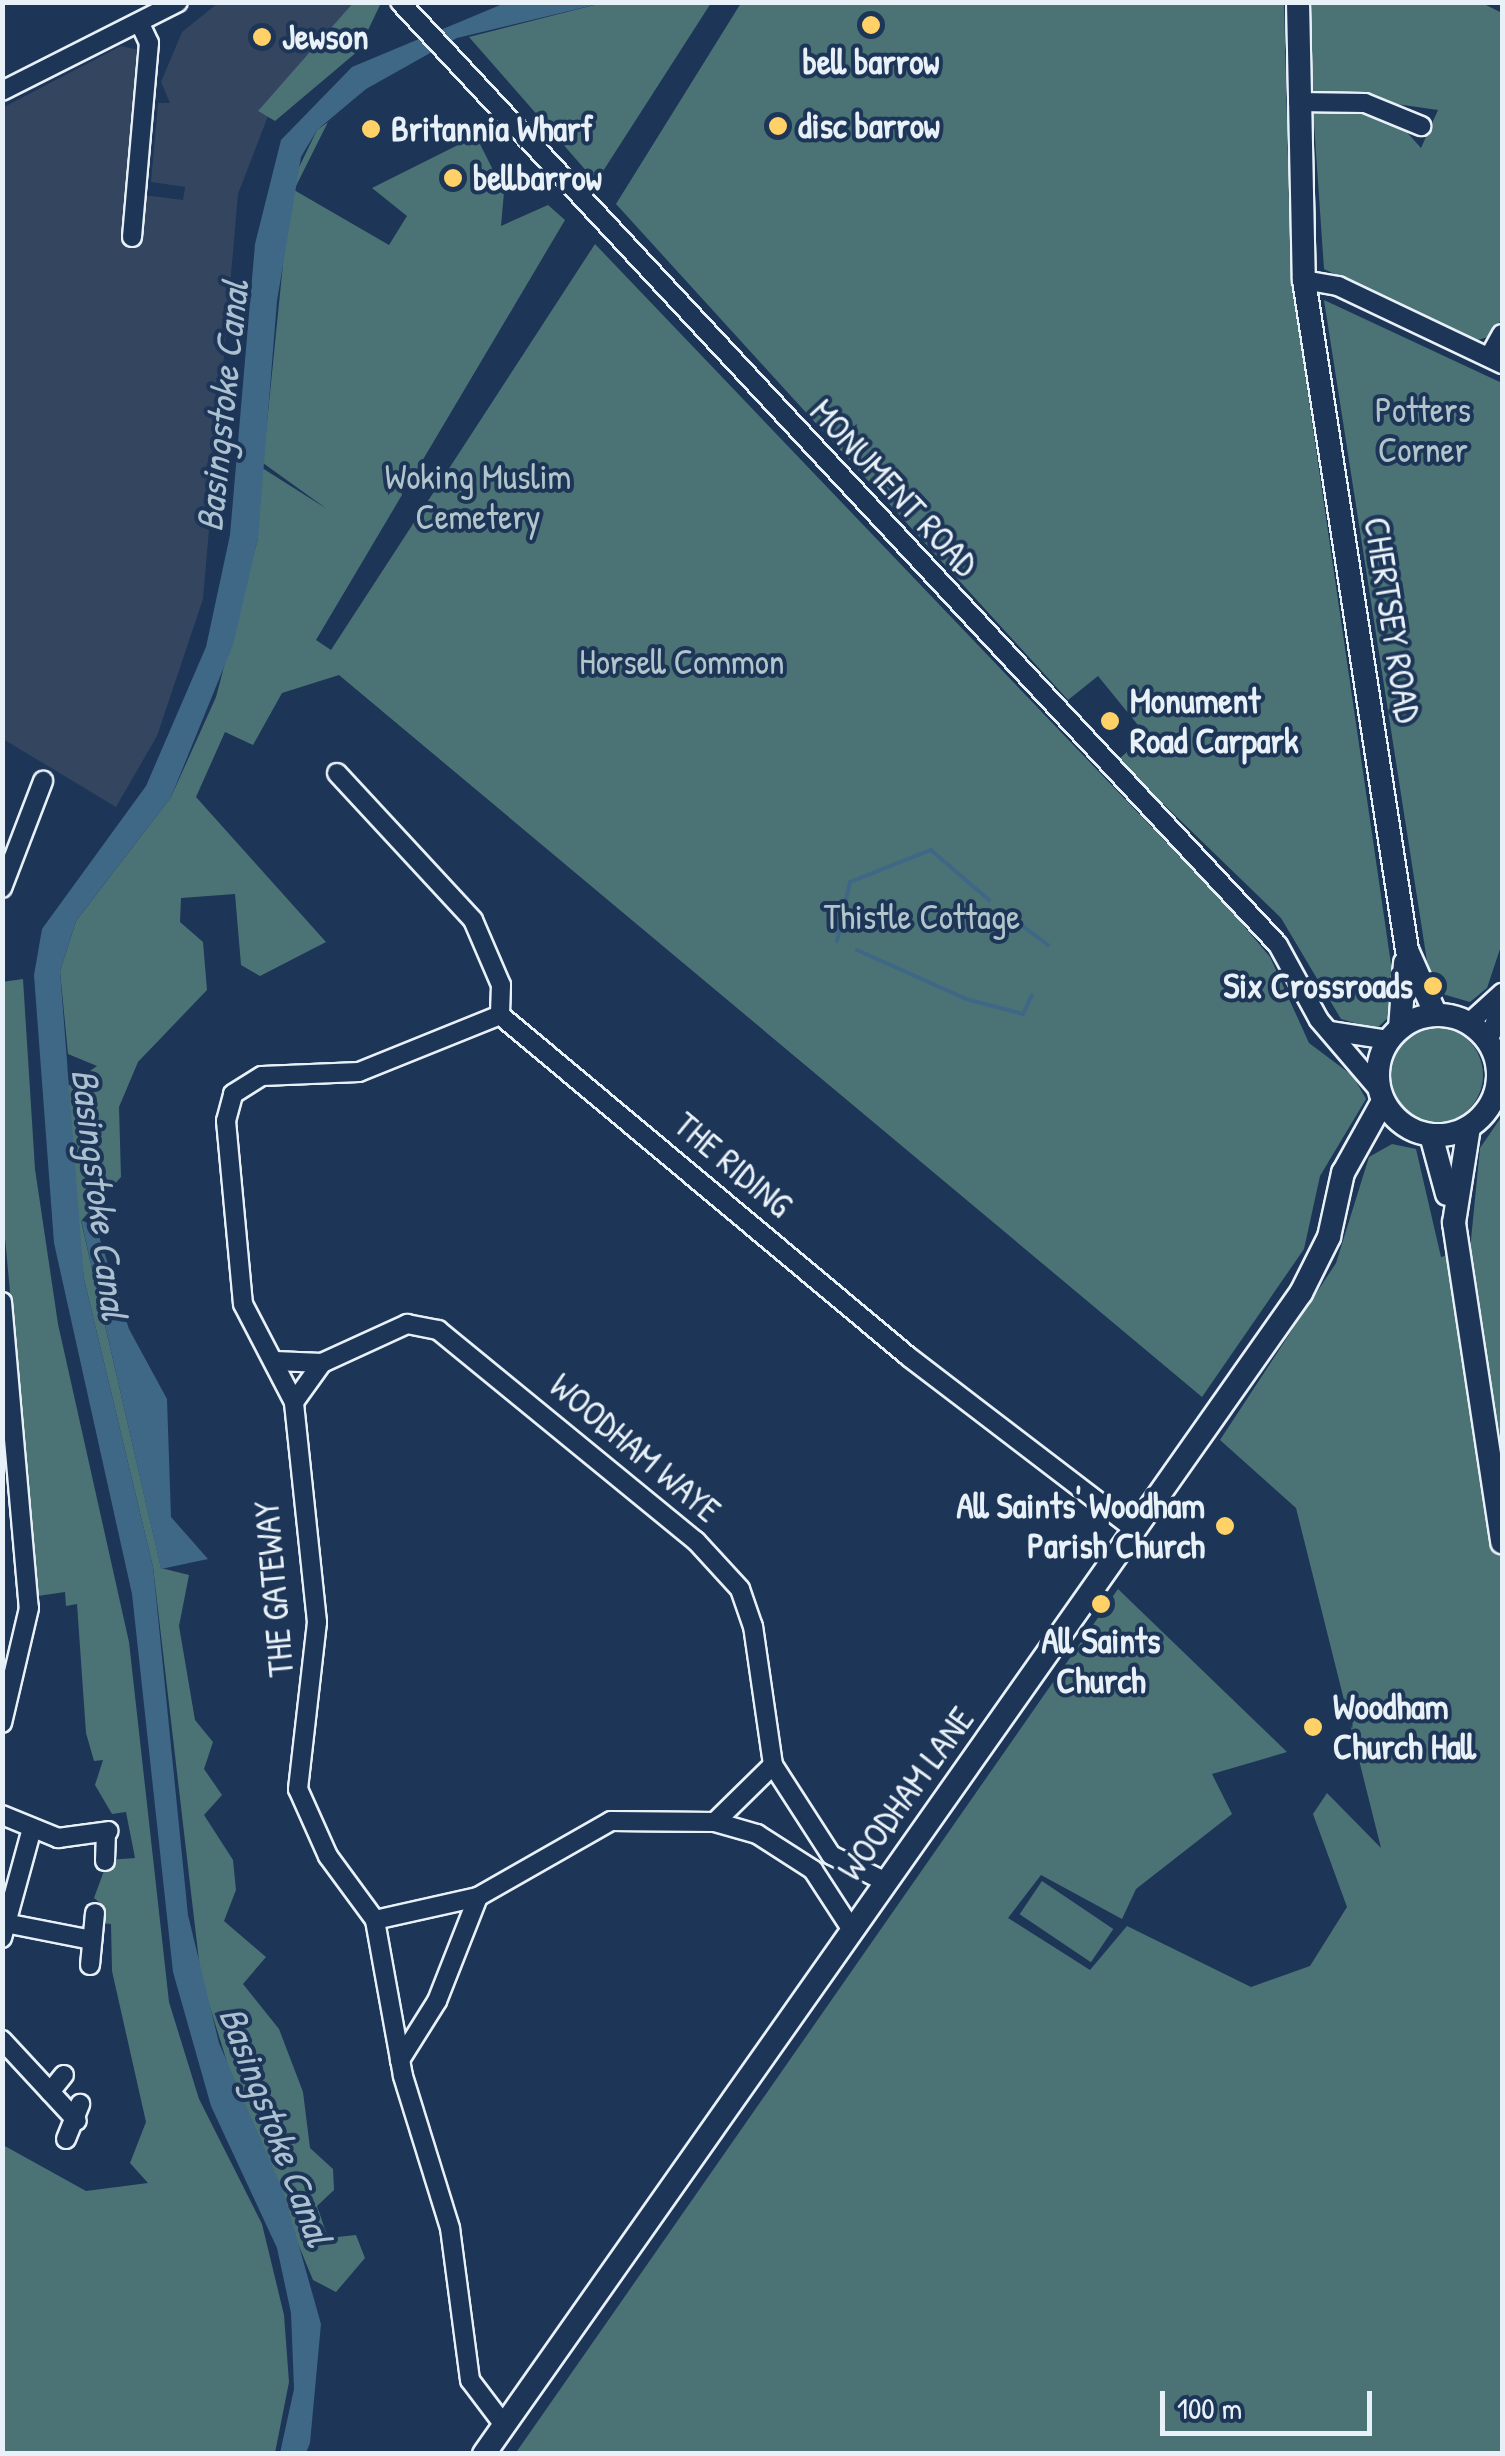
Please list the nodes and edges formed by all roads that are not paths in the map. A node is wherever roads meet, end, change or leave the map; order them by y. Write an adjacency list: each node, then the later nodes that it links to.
1 (178, 2): 4 (street)
2 (1298, 2): 6 (main road, CHERTSEY ROAD)
3 (405, 8): 21 (street, MONUMENT ROAD)
4 (140, 24): 5 (street); 8 (street)
5 (2, 91)
6 (1298, 102): 7 (street); 9 (main road, CHERTSEY ROAD)
7 (1421, 126)
8 (132, 237)
9 (1304, 280): 11 (street); 15 (main road, CHERTSEY ROAD)
10 (1502, 334): 11 (street)
11 (1496, 360)
12 (337, 774): 18 (street)
13 (43, 782): 14 (street)
14 (2, 888)
15 (1407, 950): 19 (main road, CHERTSEY ROAD); 22 (main road, CHERTSEY ROAD)
16 (1502, 993): 20 (street)
17 (1502, 1002): 23 (street)
18 (500, 1014): 32 (street, THE GATEWAY); 35 (street, THE RIDING)
19 (1436, 1015): 20 (main road); 22 (main road)
20 (1469, 1023): 23 (main road)
21 (1325, 1028): 22 (street); 24 (street, MONUMENT ROAD)
22 (1394, 1034): 24 (main road)
23 (1496, 1058): 25 (main road)
24 (1381, 1096): 26 (main road); 29 (main road, WOODHAM LANE)
25 (1498, 1099): 27 (main road)
26 (1405, 1126): 28 (main road); 29 (main road)
27 (1468, 1128): 28 (main road); 30 (main road)
28 (1431, 1136): 30 (main road)
29 (1351, 1159): 35 (main road, WOODHAM LANE)
30 (1454, 1222): 36 (main road)
31 (2, 1302): 37 (street)
32 (276, 1361): 33 (street); 34 (street, THE GATEWAY)
33 (322, 1362): 34 (street); 38 (street, WOODHAM WAYE)
34 (294, 1402): 49 (street, THE GATEWAY)
35 (1136, 1530): 45 (main road, WOODHAM LANE)
36 (1502, 1542)
37 (2, 1723)
38 (772, 1765): 40 (street); 42 (street, WOODHAM WAYE)
39 (2, 1814): 41 (street)
40 (715, 1822): 44 (street); 46 (street)
41 (31, 1832): 43 (street); 48 (street)
42 (831, 1856): 44 (street); 45 (street)
43 (105, 1861)
44 (816, 1873): 50 (street)
45 (886, 1882): 50 (main road, WOODHAM LANE)
46 (478, 1898): 49 (street); 54 (street)
47 (95, 1913): 51 (street)
48 (4, 1920): 51 (street)
49 (375, 1920): 54 (street, THE GATEWAY)
50 (852, 1930): 58 (main road, WOODHAM LANE)
51 (92, 1940): 52 (street)
52 (90, 1965)
53 (2, 2040): 56 (street)
54 (400, 2060): 58 (street, THE GATEWAY)
55 (64, 2075): 56 (street)
56 (50, 2092): 57 (street)
57 (66, 2140)
58 (504, 2425): 59 (main road, WOODHAM LANE)
59 (484, 2454)

